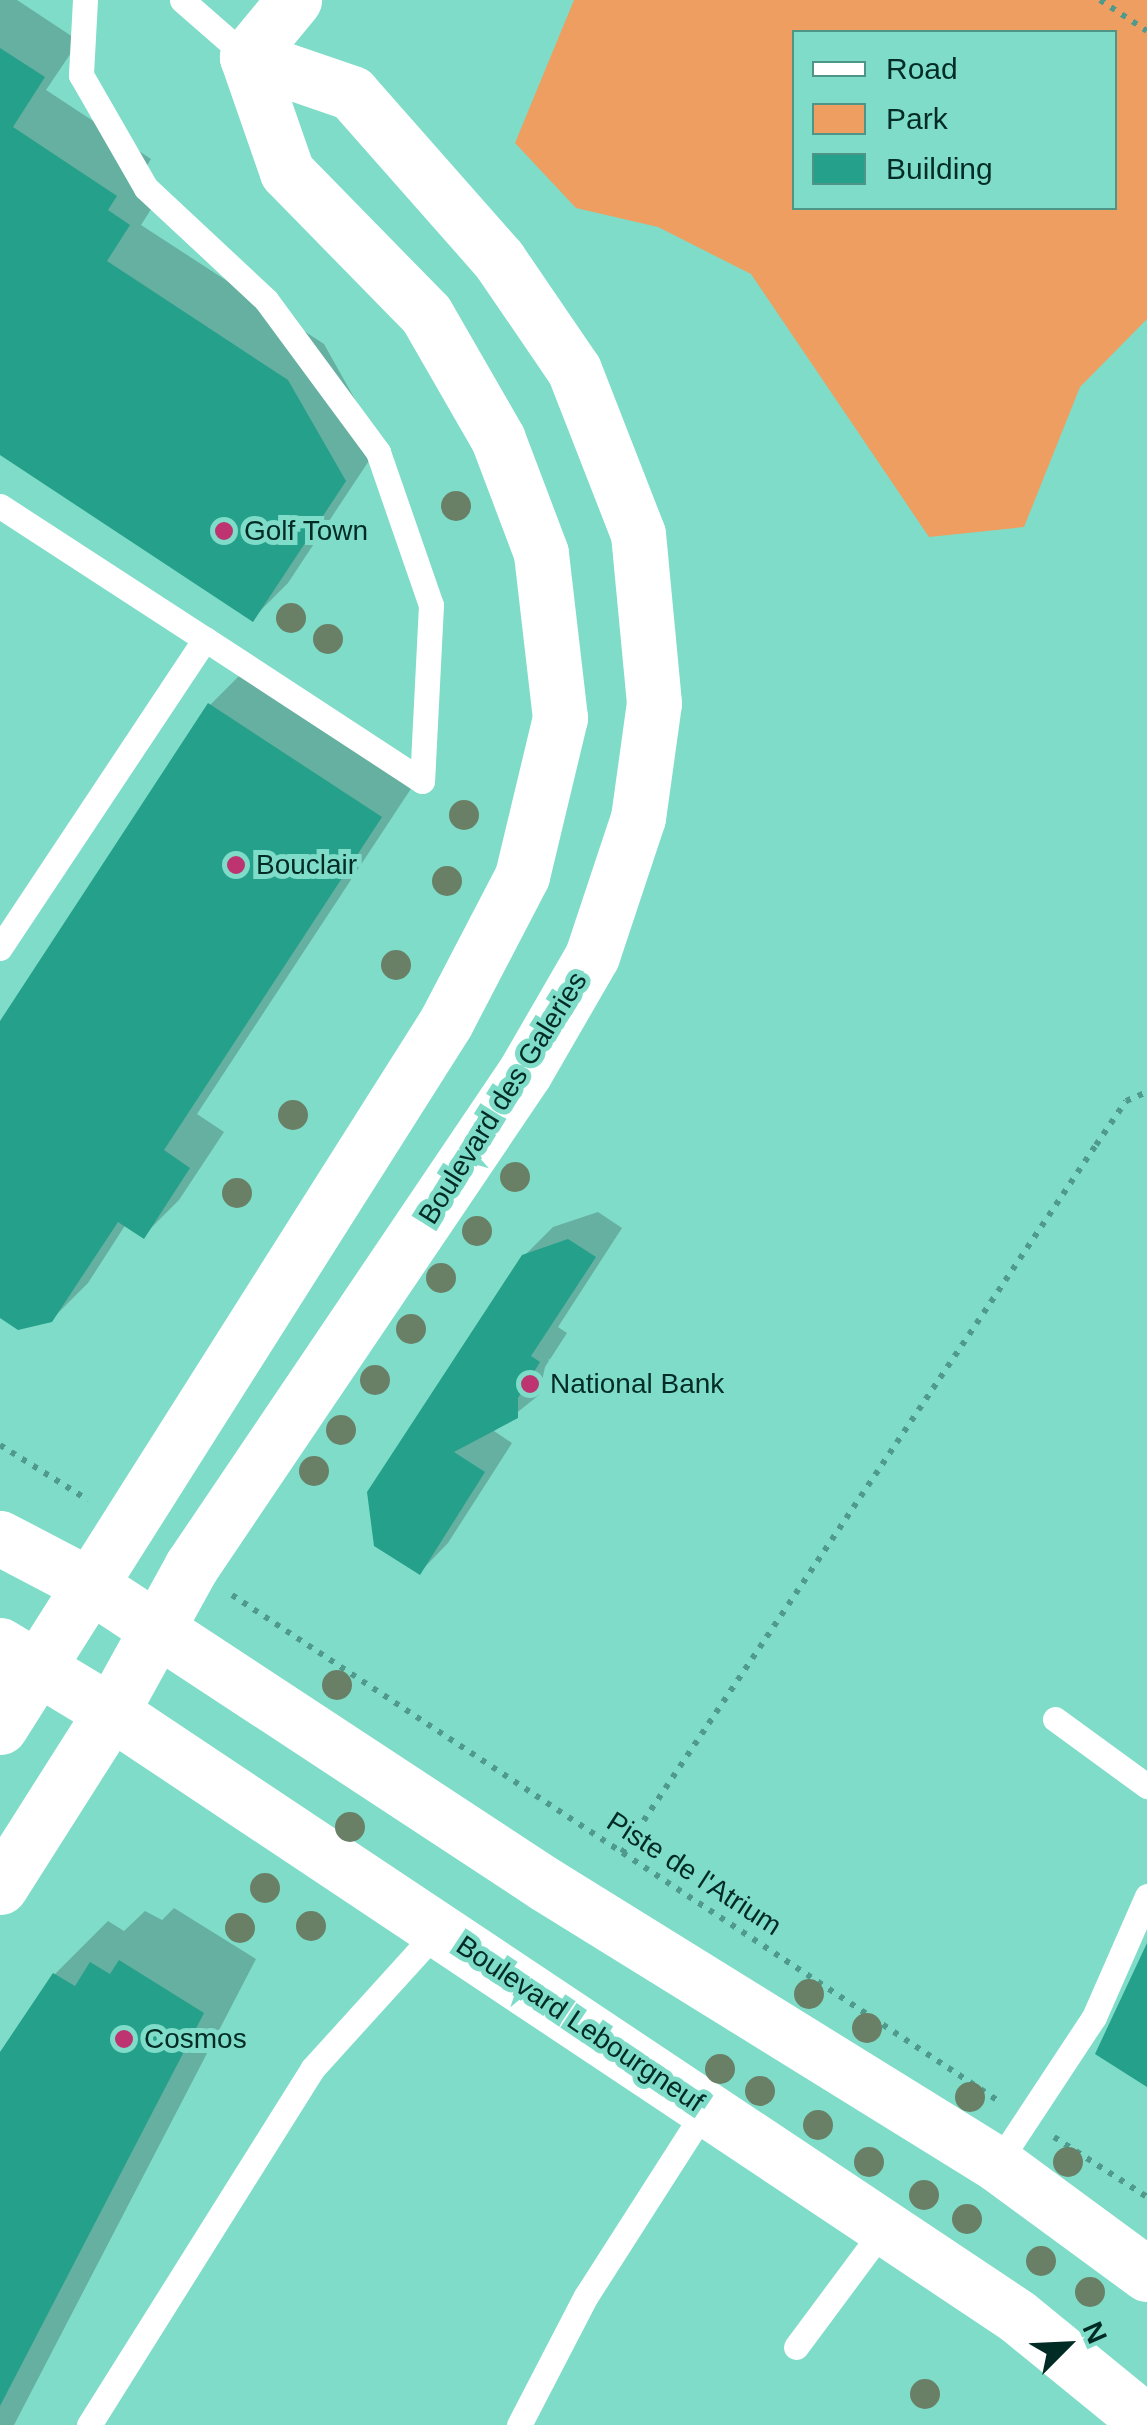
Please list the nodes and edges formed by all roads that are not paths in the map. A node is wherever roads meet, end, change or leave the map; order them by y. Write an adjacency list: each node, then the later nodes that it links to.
1 (85, 0): 6 (lane)
2 (182, 0): 4 (lane)
3 (294, 0): 4 (street)
4 (246, 57): 9 (street); 10 (street, Boulevard des Galeries)
5 (0, 506): 6 (lane)
6 (205, 639): 7 (lane)
7 (0, 948)
8 (0, 1538): 9 (street)
9 (90, 1585): 10 (street); 11 (street)
10 (156, 1633): 12 (street, Boulevard des Galeries); 20 (street)
11 (18, 1658): 12 (street, Boulevard Lebourgneuf); 14 (street)
12 (112, 1712): 16 (street, Boulevard des Galeries); 18 (street, Boulevard Lebourgneuf)
13 (1055, 1719): 15 (lane)
14 (0, 1727)
15 (1147, 1786)
16 (0, 1887)
17 (1147, 1896): 20 (lane)
18 (438, 1929): 19 (street, Boulevard Lebourgneuf); 25 (lane)
19 (706, 2108): 21 (street, Boulevard Lebourgneuf); 26 (lane)
20 (997, 2164): 22 (street)
21 (885, 2227): 23 (lane); 24 (street, Boulevard Lebourgneuf)
22 (1147, 2274)
23 (796, 2347)
24 (1147, 2422)
25 (90, 2425)
26 (519, 2425)

